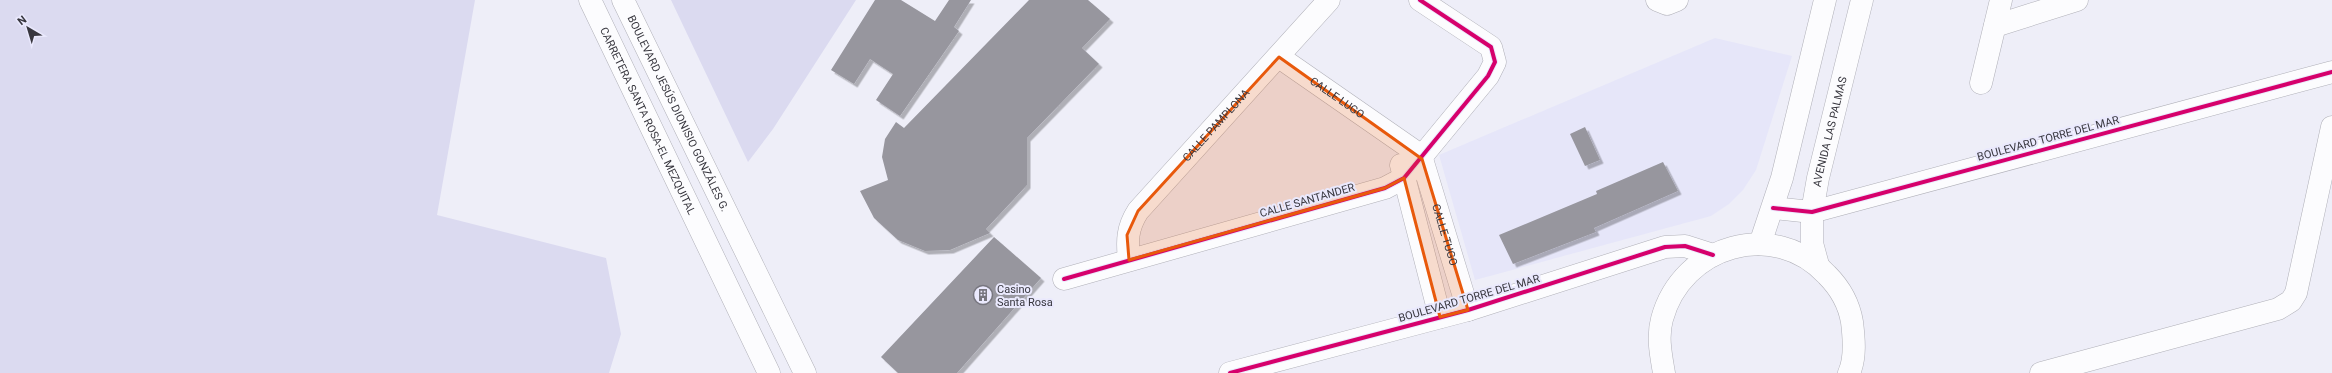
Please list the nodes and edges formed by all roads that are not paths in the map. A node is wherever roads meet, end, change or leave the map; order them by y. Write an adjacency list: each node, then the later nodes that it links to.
1 (590, 0): 29 (street, CARRETERA SANTA ROSA-EL MEZQUITAL)
2 (623, 0): 30 (street, BOULEVARD JESÚS DIONISIO GONZÁLES G.)
3 (1329, 0): 10 (street, CALLE PAMPLONA)
4 (1420, 0): 15 (street, CALLE SANTANDER)
5 (1825, 0): 17 (street)
6 (1862, 0): 18 (street, AVENIDA LAS PALMAS)
7 (2001, 0): 9 (street)
8 (2077, 0): 9 (street)
9 (1995, 26): 12 (street)
10 (1279, 57): 14 (street, CALLE LUGO); 23 (street, CALLE PAMPLONA)
11 (2330, 72): 18 (street, BOULEVARD TORRE DEL MAR)
12 (1981, 83)
13 (2332, 127): 33 (street)
14 (1396, 138): 15 (street, CALLE LUGO); 16 (street)
15 (1422, 159): 16 (street, CALLE SANTANDER); 19 (street, CALLE TUGO)
16 (1404, 178): 20 (street); 23 (street, CALLE SANTANDER)
17 (1773, 208): 18 (street, BOULEVARD TORRE DEL MAR); 21 (street)
18 (1812, 212): 24 (street, AVENIDA LAS PALMAS)
19 (1444, 233): 20 (street); 26 (street, CALLE TUGO)
20 (1420, 241): 27 (street)
21 (1760, 244): 22 (street); 24 (street)
22 (1713, 255): 26 (street, BOULEVARD TORRE DEL MAR); 32 (street)
23 (1129, 260): 25 (street, CALLE SANTANDER)
24 (1818, 265): 28 (street)
25 (1064, 279)
26 (1468, 310): 27 (street, BOULEVARD TORRE DEL MAR)
27 (1440, 317): 31 (street, BOULEVARD TORRE DEL MAR)
28 (1850, 372)
29 (769, 373)
30 (805, 373)
31 (1230, 373)
32 (1664, 373)
33 (2041, 373)

